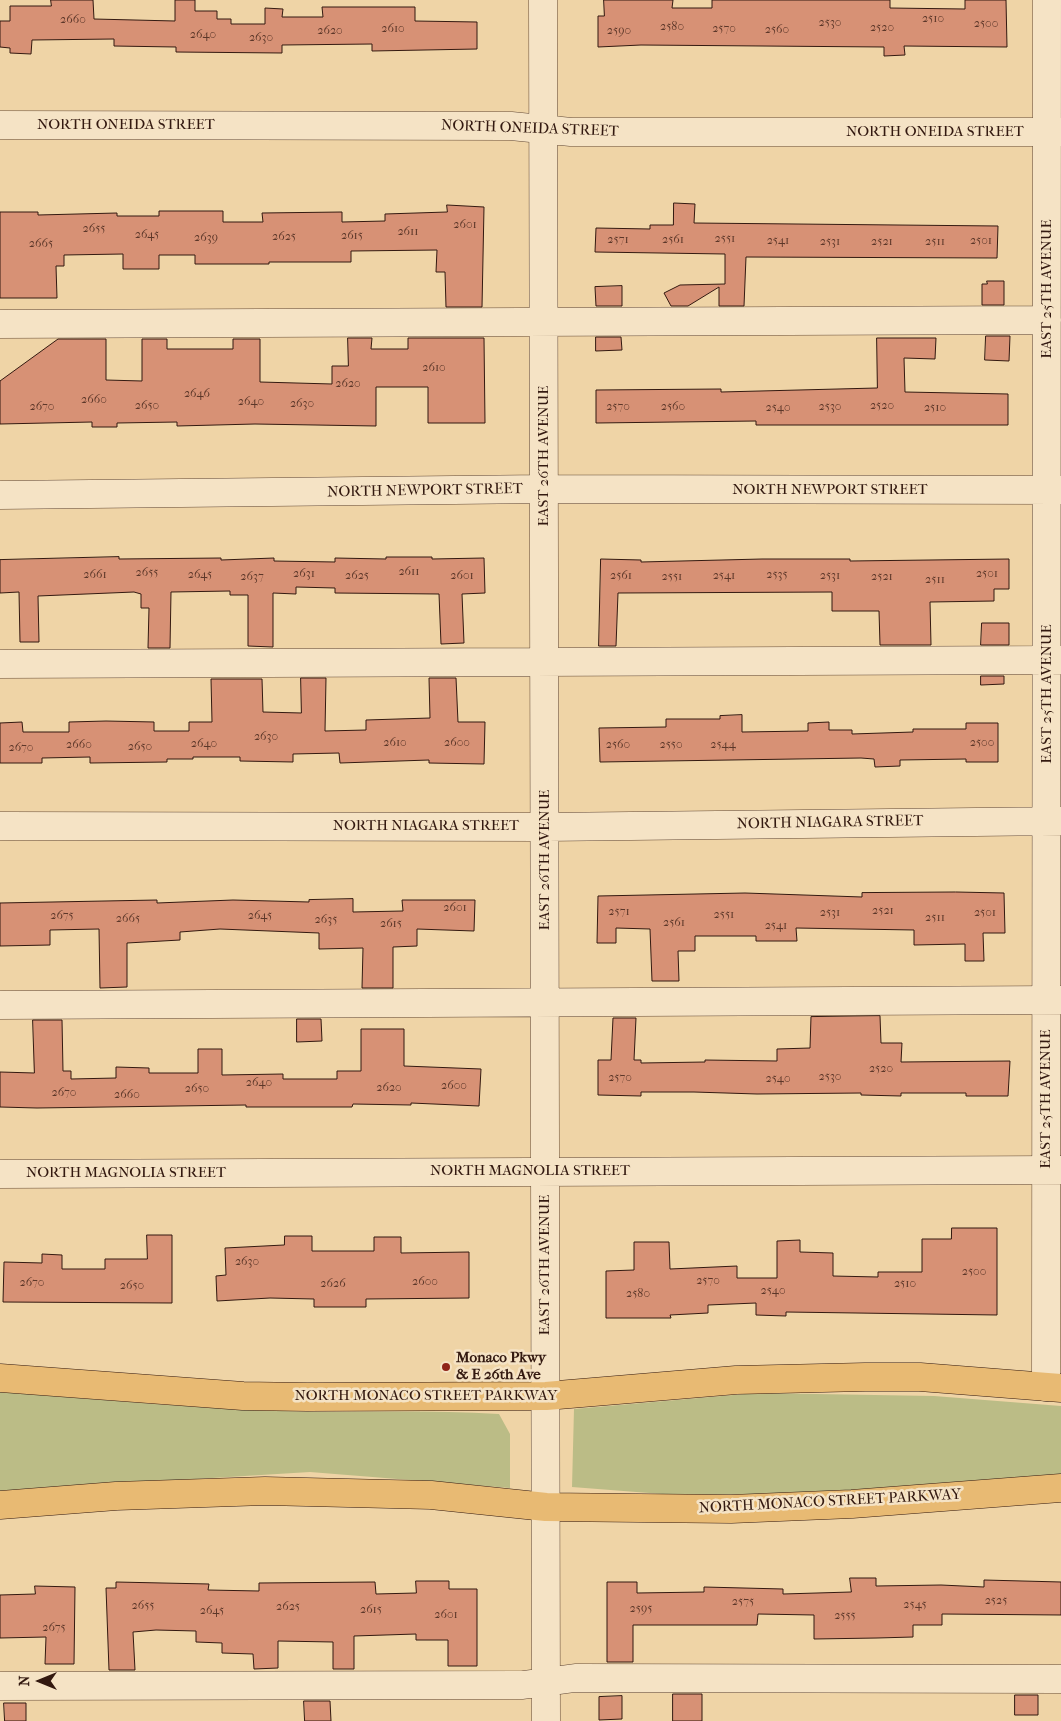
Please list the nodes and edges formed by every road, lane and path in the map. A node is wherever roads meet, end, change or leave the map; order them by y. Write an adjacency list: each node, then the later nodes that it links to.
1 (543, 0): 4 (street, EAST 26TH AVENUE)
2 (1047, 0): 5 (street, EAST 25TH AVENUE)
3 (0, 125): 4 (street, NORTH ONEIDA STREET)
4 (543, 129): 5 (street, NORTH ONEIDA STREET); 7 (street, EAST 26TH AVENUE)
5 (1054, 132): 6 (street, EAST 25TH AVENUE)
6 (1047, 320): 7 (street); 10 (street, EAST 25TH AVENUE)
7 (544, 322): 8 (street); 9 (street, EAST 26TH AVENUE)
8 (0, 324)
9 (544, 489): 10 (street, NORTH NEWPORT STREET); 11 (street, NORTH NEWPORT STREET); 13 (street, EAST 26TH AVENUE)
10 (1054, 490): 12 (street, EAST 25TH AVENUE)
11 (0, 495)
12 (1054, 660): 13 (street); 15 (street, EAST 25TH AVENUE)
13 (544, 662): 14 (street); 17 (street, EAST 26TH AVENUE)
14 (0, 664)
15 (1054, 821): 17 (street, NORTH NIAGARA STREET); 18 (street, EAST 25TH AVENUE)
16 (0, 826): 17 (street, NORTH NIAGARA STREET)
17 (544, 826): 19 (street, EAST 26TH AVENUE)
18 (1054, 1000): 19 (street); 22 (street, EAST 25TH AVENUE)
19 (545, 1002): 20 (street); 21 (street, EAST 26TH AVENUE)
20 (0, 1005)
21 (545, 1170): 22 (street, NORTH MAGNOLIA STREET); 23 (street, NORTH MAGNOLIA STREET); 26 (street, EAST 26TH AVENUE)
22 (1053, 1170): 25 (street, EAST 25TH AVENUE)
23 (0, 1174)
24 (0, 1378): 26 (main road, NORTH MONACO STREET PARKWAY)
25 (1053, 1388): 26 (main road, NORTH MONACO STREET PARKWAY)
26 (546, 1396): 29 (street, EAST 26TH AVENUE)
27 (1061, 1488): 29 (main road, NORTH MONACO STREET PARKWAY)
28 (0, 1505): 29 (main road, NORTH MONACO STREET PARKWAY)
29 (546, 1507): 31 (street, EAST 26TH AVENUE)
30 (1061, 1679): 31 (street)
31 (546, 1682): 32 (street); 33 (street, EAST 26TH AVENUE)
32 (0, 1686)
33 (546, 1721)

